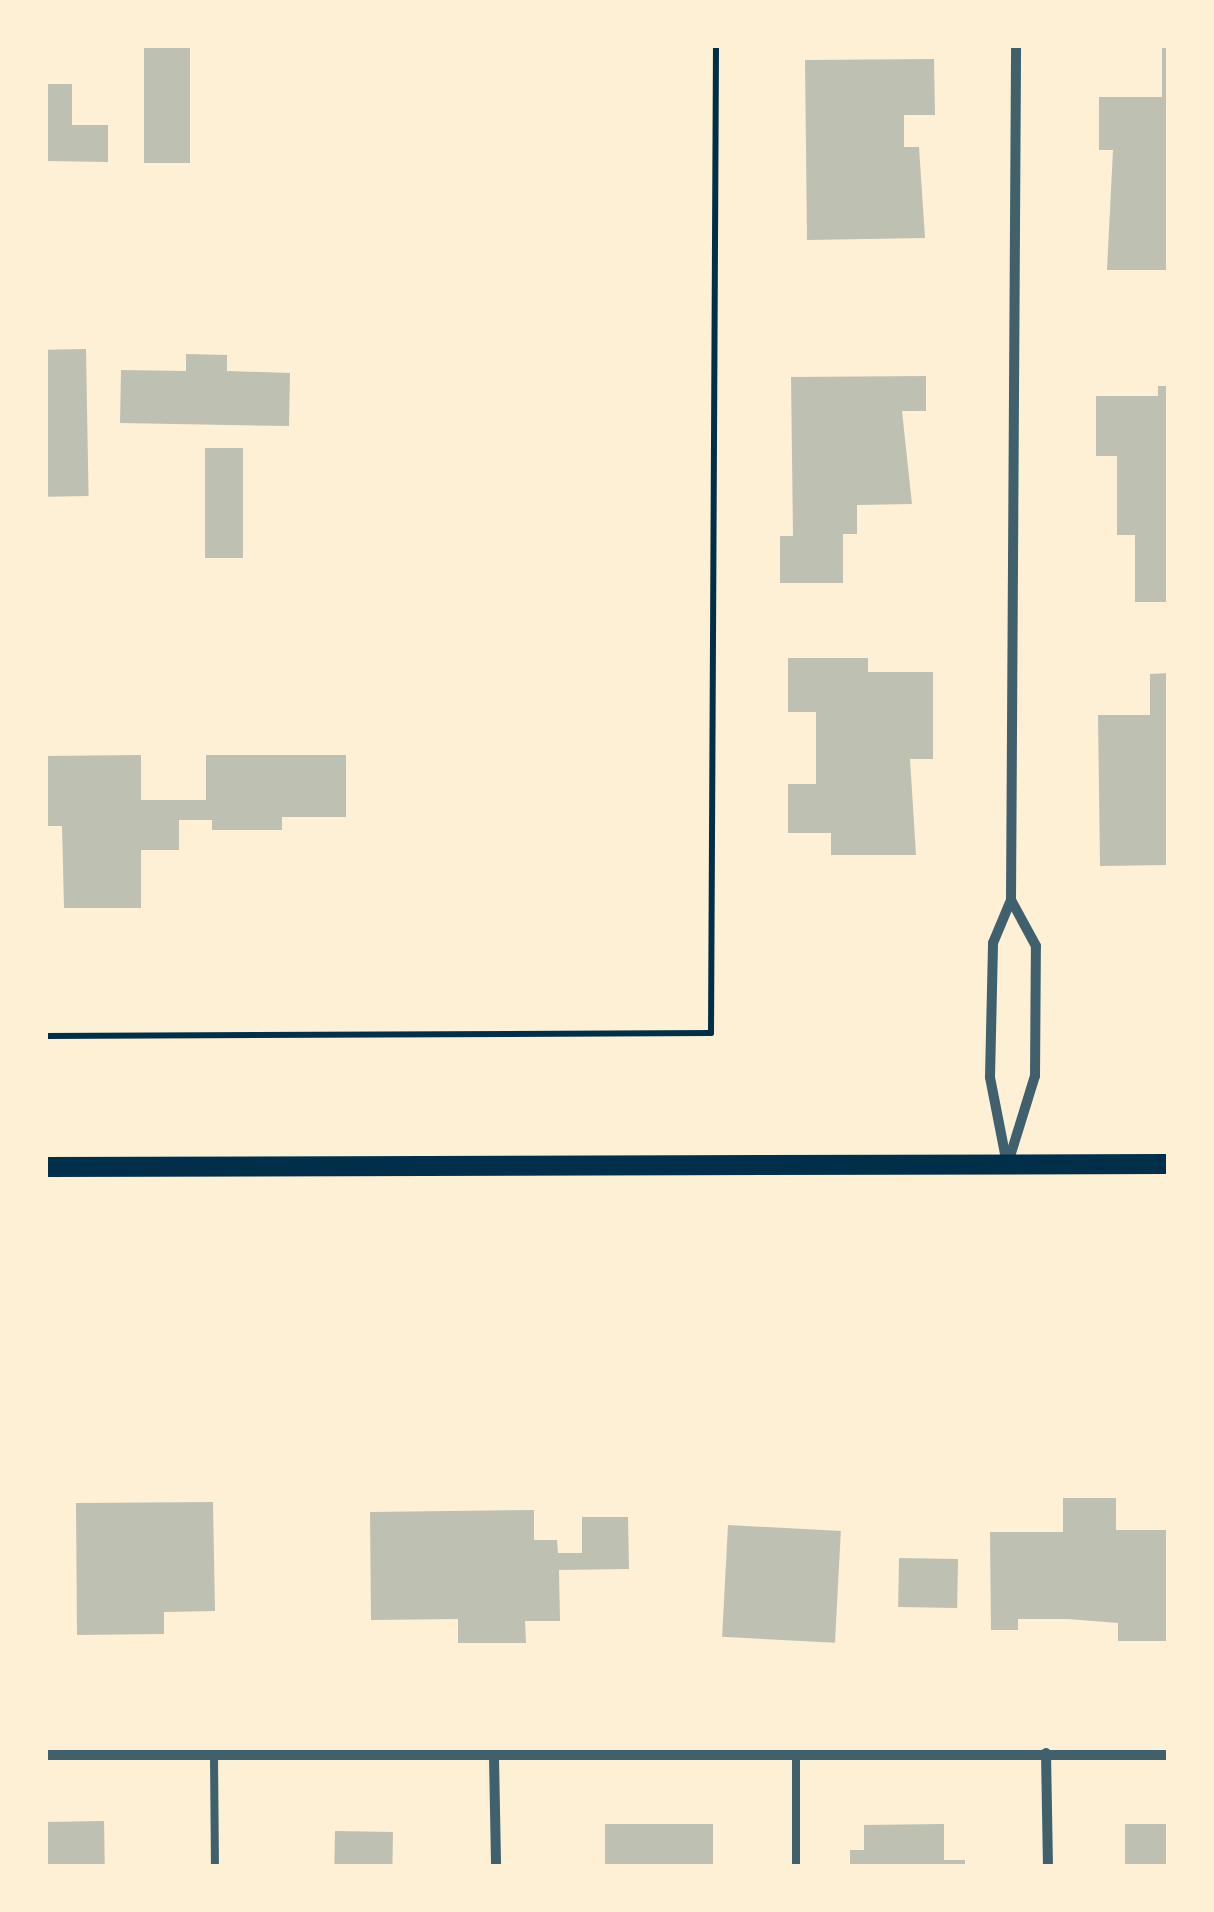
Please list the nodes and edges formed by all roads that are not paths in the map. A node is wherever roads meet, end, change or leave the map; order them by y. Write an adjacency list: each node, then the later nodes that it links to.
1 (1016, 45): 2 (street)
2 (1010, 900): 4 (street); 4 (street)
3 (1169, 1164): 4 (main road)
4 (1008, 1165): 5 (main road)
5 (45, 1166)
6 (1046, 1753): 8 (street); 9 (street); 15 (street)
7 (45, 1755): 10 (street)
8 (796, 1755): 11 (street); 14 (lane)
9 (1169, 1755)
10 (214, 1756): 11 (street); 12 (lane)
11 (494, 1758): 13 (street)
12 (215, 1867)
13 (496, 1867)
14 (796, 1867)
15 (1048, 1867)

